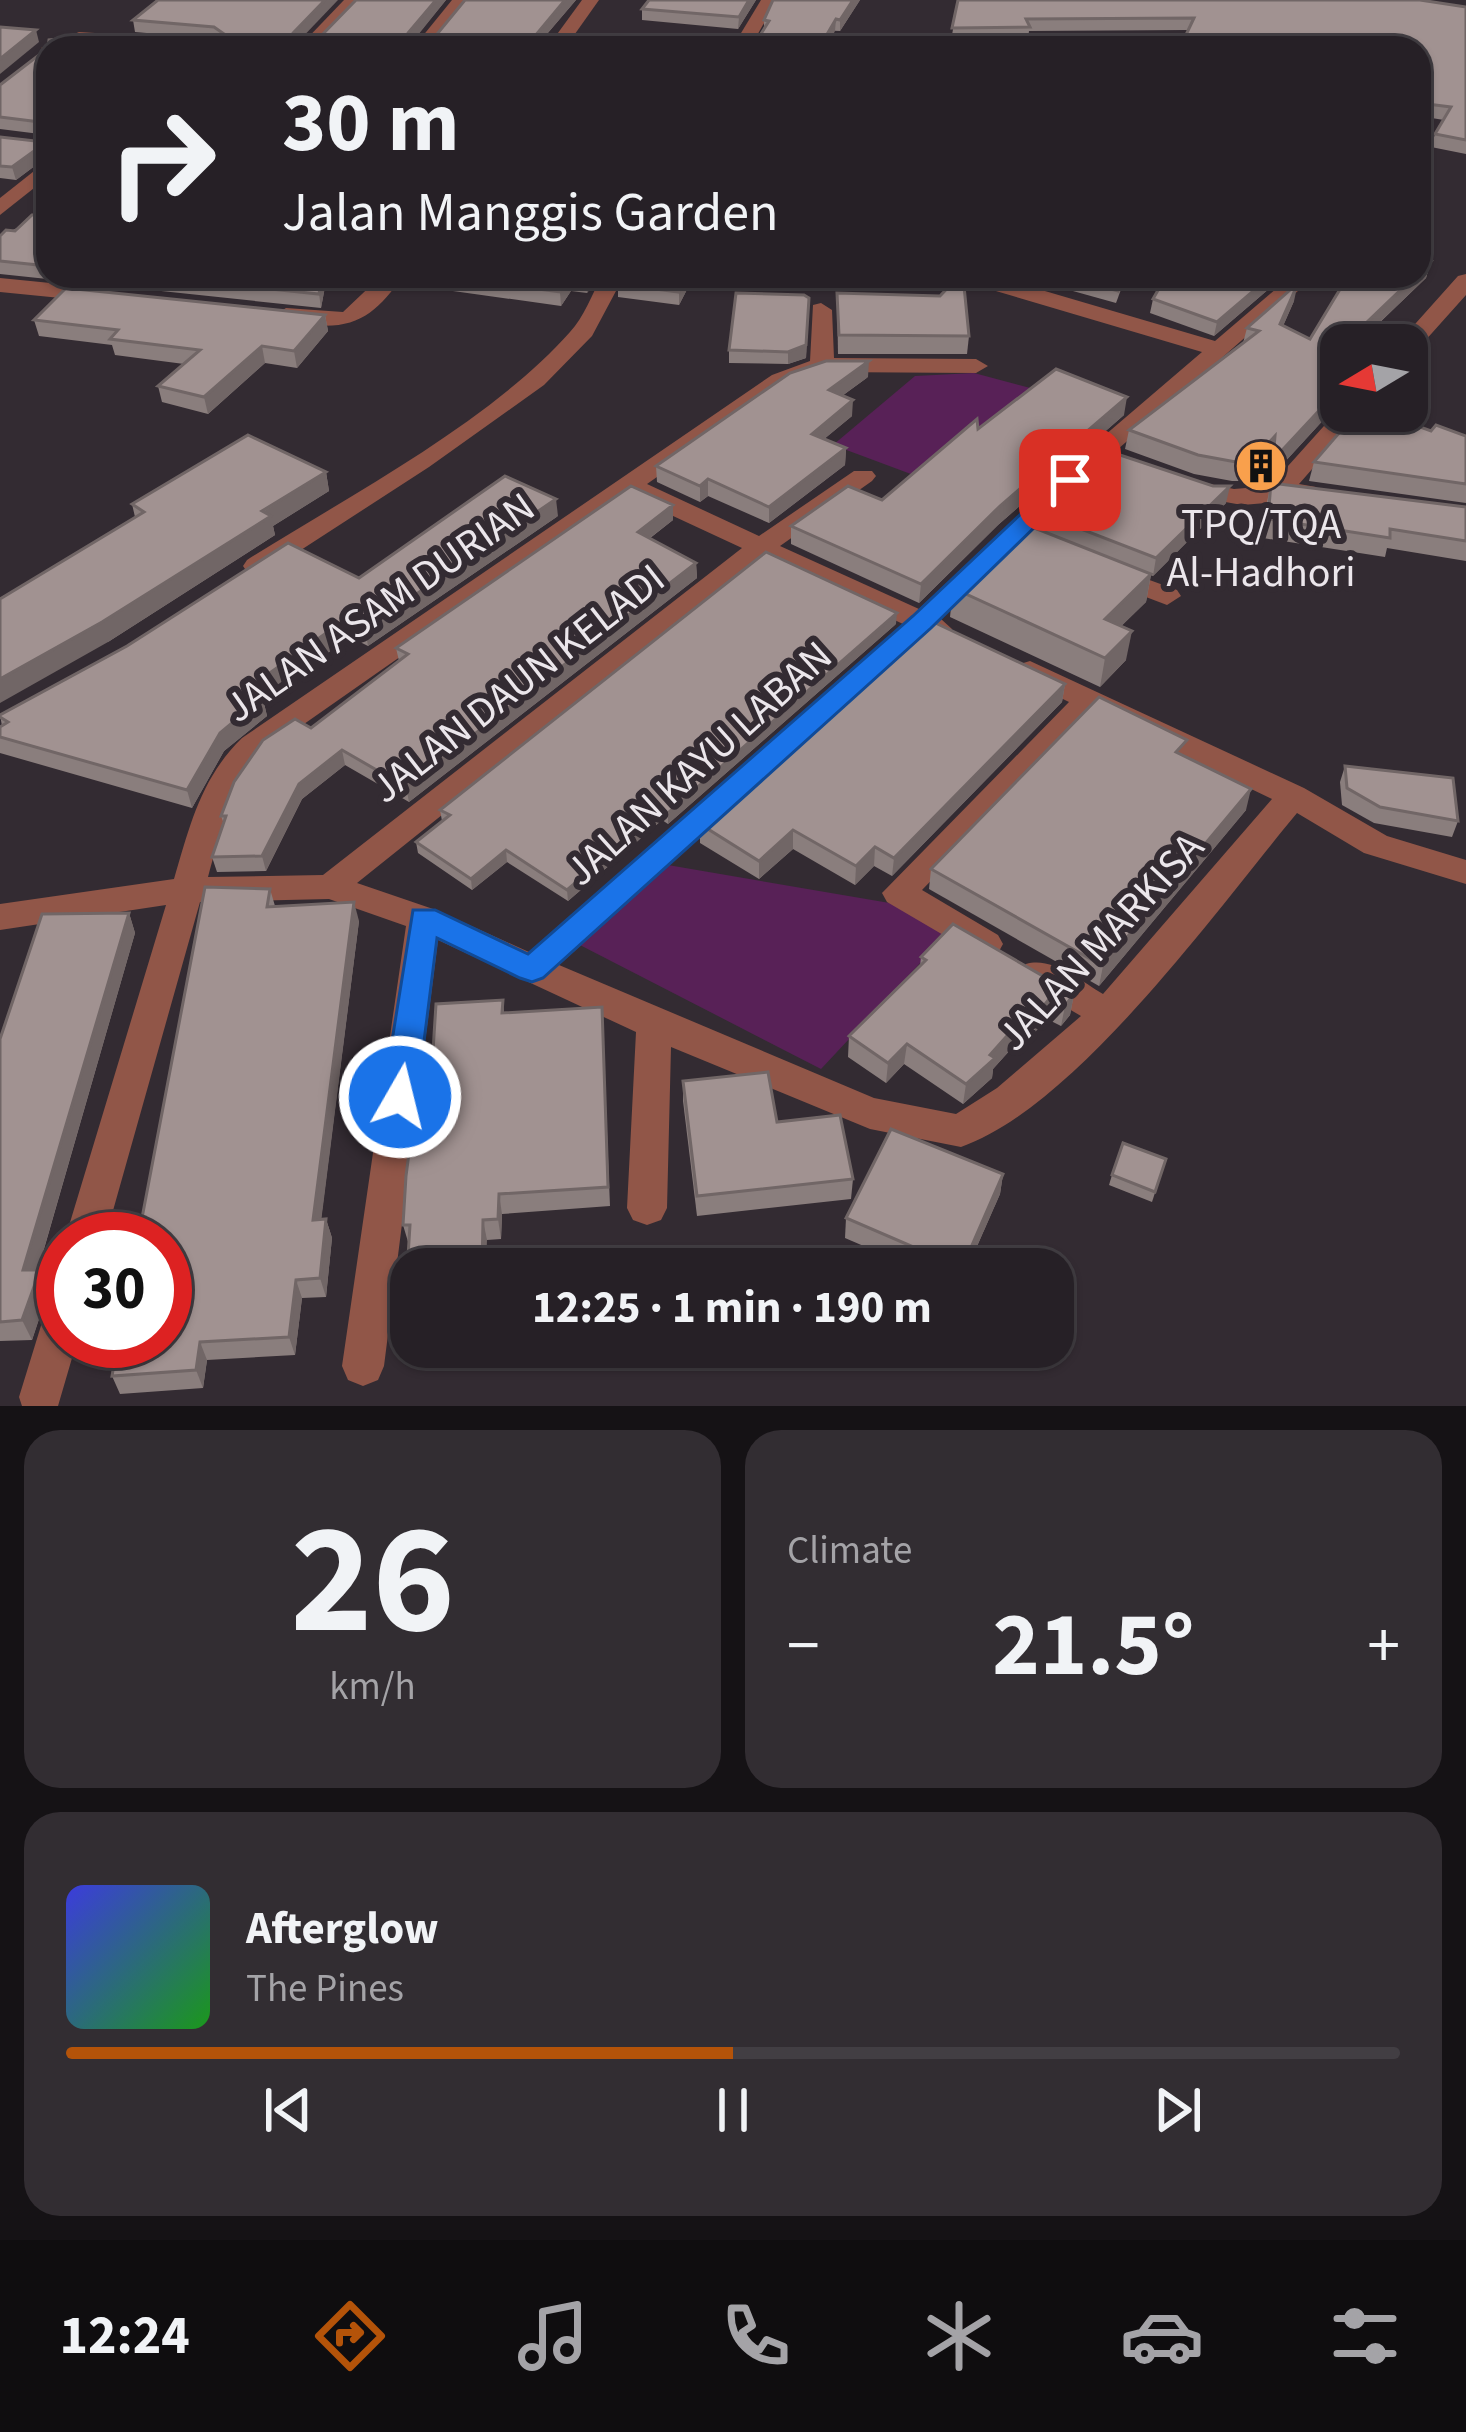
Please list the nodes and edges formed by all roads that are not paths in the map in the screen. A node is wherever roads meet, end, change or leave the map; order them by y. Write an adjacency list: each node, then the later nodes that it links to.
1 (354, 0): 5 (street)
2 (461, 0): 6 (street)
3 (591, 0): 7 (street)
4 (769, 0): 8 (street)
5 (319, 36)
6 (432, 36)
7 (565, 36)
8 (747, 36)
9 (36, 178): 10 (street)
10 (0, 212): 11 (street)
11 (32, 217)
12 (1466, 282): 21 (street)
13 (0, 285): 18 (street)
14 (383, 288): 20 (street)
15 (607, 288): 35 (street)
16 (1010, 288): 22 (street)
17 (1290, 288): 22 (street, JALAN KAYU LABAN)
18 (119, 297)
19 (821, 310): 23 (street)
20 (261, 312)
21 (1428, 324)
22 (1218, 350): 31 (street, JALAN KAYU LABAN)
23 (822, 365): 24 (street); 28 (street, JALAN ASAM DURIAN)
24 (976, 366)
25 (1332, 432): 29 (street)
26 (863, 476): 32 (street, JALAN DAUN KELADI)
27 (1162, 478): 29 (street)
28 (628, 484): 32 (street); 44 (street, JALAN ASAM DURIAN)
29 (1281, 489): 30 (street)
30 (1328, 496)
31 (1010, 534): 33 (street); 37 (street, JALAN KAYU LABAN)
32 (759, 548): 37 (street); 43 (street, JALAN DAUN KELADI)
33 (1049, 550)
34 (1088, 565): 36 (street)
35 (240, 577)
36 (1167, 596)
37 (922, 622): 38 (street); 47 (street, JALAN KAYU LABAN)
38 (964, 641)
39 (1006, 660): 40 (street)
40 (1090, 698): 41 (street); 48 (street)
41 (1293, 796): 42 (street); 48 (street, JALAN MARKISA)
42 (1466, 872)
43 (330, 887): 44 (street); 46 (street)
44 (185, 890): 45 (street); 51 (street, JALAN ASAM DURIAN)
45 (0, 917)
46 (424, 919): 47 (street); 52 (street)
47 (532, 969): 49 (street)
48 (1106, 1013): 49 (street, JALAN MARKISA)
49 (654, 1024): 50 (street)
50 (647, 1208)
51 (93, 1212)
52 (363, 1366)
53 (48, 1368): 54 (street)
54 (40, 1397)

